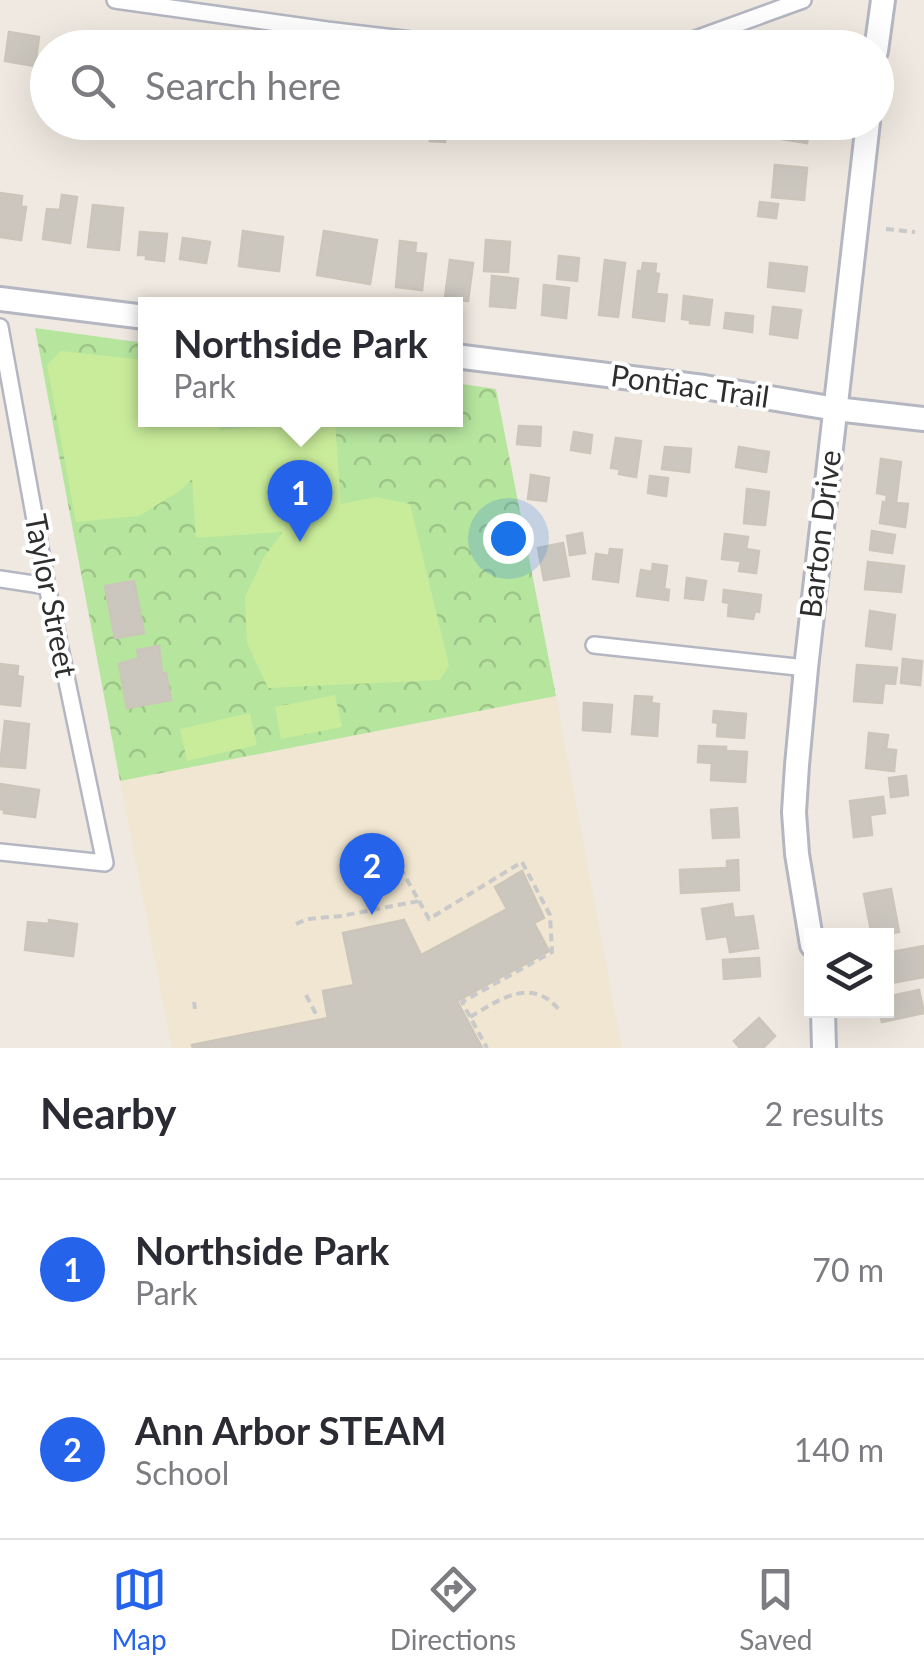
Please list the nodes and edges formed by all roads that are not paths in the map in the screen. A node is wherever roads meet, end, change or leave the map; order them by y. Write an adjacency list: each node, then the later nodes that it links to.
1 (114, 0): 4 (street)
2 (804, 0): 5 (street)
3 (884, 0): 6 (main road)
4 (326, 30)
5 (719, 30)
6 (879, 30)
7 (866, 140): 12 (main road, Barton Drive)
8 (0, 300): 9 (main road)
9 (138, 317)
10 (0, 327): 15 (street, Taylor Street)
11 (463, 357): 12 (main road, Pontiac Trail)
12 (836, 409): 13 (main road, Pontiac Trail); 17 (main road, Barton Drive)
13 (924, 419)
14 (0, 579): 15 (street)
15 (47, 586): 18 (street, Taylor Street)
16 (594, 645): 17 (street)
17 (806, 668): 19 (main road, Barton Drive)
18 (0, 852)
19 (809, 928)
20 (824, 1018): 21 (main road)
21 (824, 1048)

